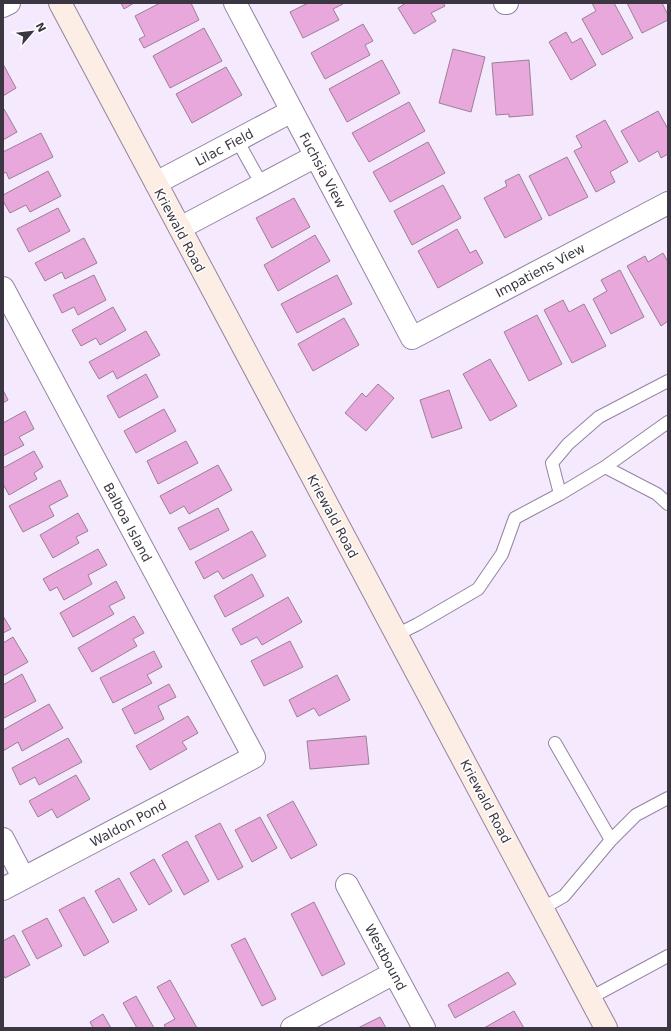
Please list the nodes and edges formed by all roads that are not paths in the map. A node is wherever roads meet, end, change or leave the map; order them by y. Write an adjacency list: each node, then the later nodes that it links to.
1 (10, 3): 4 (street)
2 (60, 3): 8 (street, Kriewald Road)
3 (235, 3): 5 (street, Fuchsia View)
4 (3, 6)
5 (292, 110): 6 (street, Lilac Field); 7 (street, Fuchsia View)
6 (237, 140): 8 (street, Lilac Field); 9 (lane)
7 (316, 156): 9 (street); 13 (street, Fuchsia View)
8 (156, 183): 11 (street, Kriewald Road)
9 (262, 185): 11 (street)
10 (668, 203): 13 (street, Impatiens View)
11 (180, 228): 21 (street, Kriewald Road)
12 (3, 288): 23 (street, Balboa Island)
13 (412, 338)
14 (668, 381): 18 (lane)
15 (668, 422): 16 (lane)
16 (606, 467): 18 (lane); 19 (lane)
17 (668, 489): 19 (lane)
18 (560, 494): 21 (lane)
19 (657, 494): 20 (lane)
20 (668, 504)
21 (396, 635): 30 (street, Kriewald Road)
22 (555, 743): 26 (lane)
23 (254, 757): 27 (street, Waldon Pond)
24 (668, 798): 26 (lane)
25 (3, 839): 27 (street)
26 (610, 840): 30 (lane)
27 (23, 877): 29 (street, Waldon Pond)
28 (347, 885): 32 (street, Westbound)
29 (3, 888)
30 (543, 908): 33 (street, Kriewald Road)
31 (668, 957): 33 (lane)
32 (394, 973): 34 (street); 35 (street, Westbound)
33 (590, 998): 36 (street, Kriewald Road)
34 (292, 1028)
35 (424, 1028)
36 (606, 1028)

